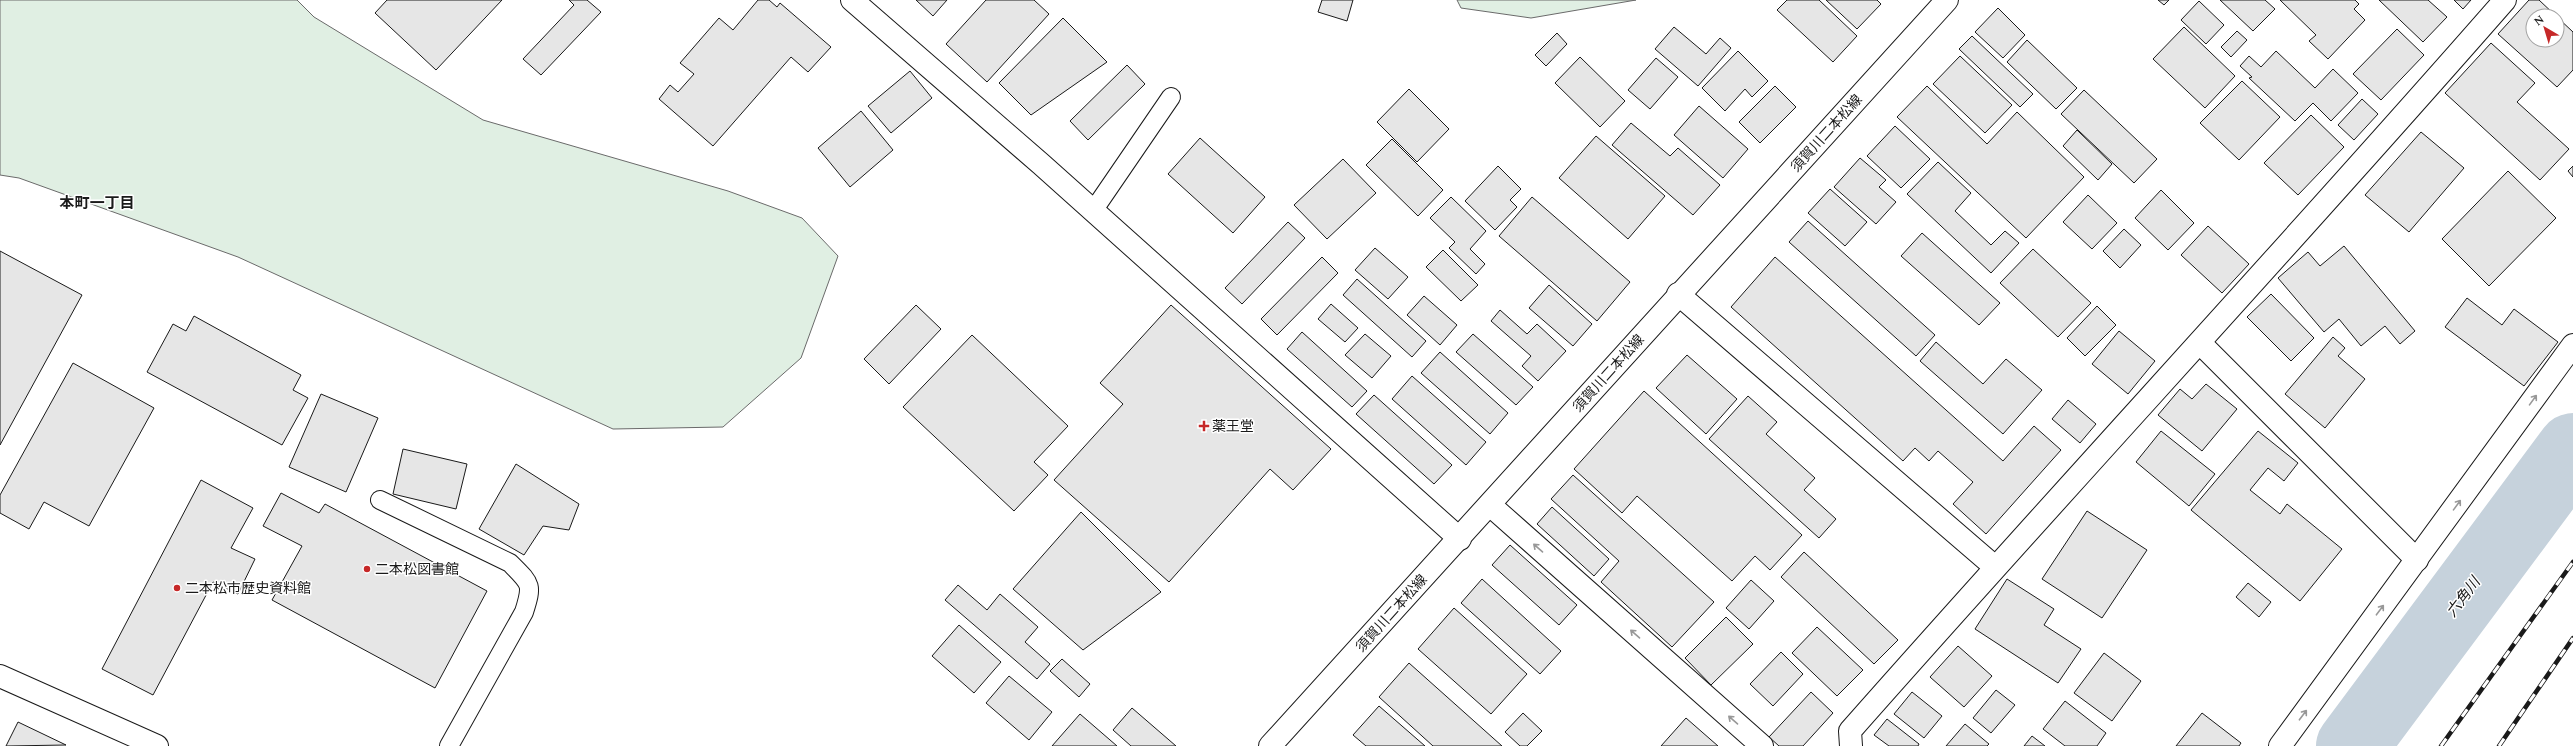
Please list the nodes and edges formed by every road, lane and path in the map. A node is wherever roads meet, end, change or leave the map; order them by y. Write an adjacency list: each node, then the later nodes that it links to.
1 (852, 0): 5 (street)
2 (1947, 0): 6 (street, 須賀川二本松線)
3 (2506, 0): 7 (street)
4 (1171, 97): 5 (lane)
5 (1093, 211): 11 (street)
6 (1678, 294): 10 (street, 須賀川二本松線); 13 (street)
7 (2200, 343): 12 (street); 13 (street)
8 (2573, 345): 12 (street, one-way to 8)
9 (380, 500): 16 (lane)
10 (1490, 505): 11 (street, 須賀川二本松線); 18 (street, one-way to 10)
11 (1460, 539): 17 (street, 須賀川二本松線)
12 (2417, 560): 20 (street, one-way to 12)
13 (1995, 567): 19 (street)
14 (0, 676): 15 (street)
15 (157, 746)
16 (449, 746)
17 (1270, 746)
18 (1762, 746)
19 (1851, 746)
20 (2280, 746)

